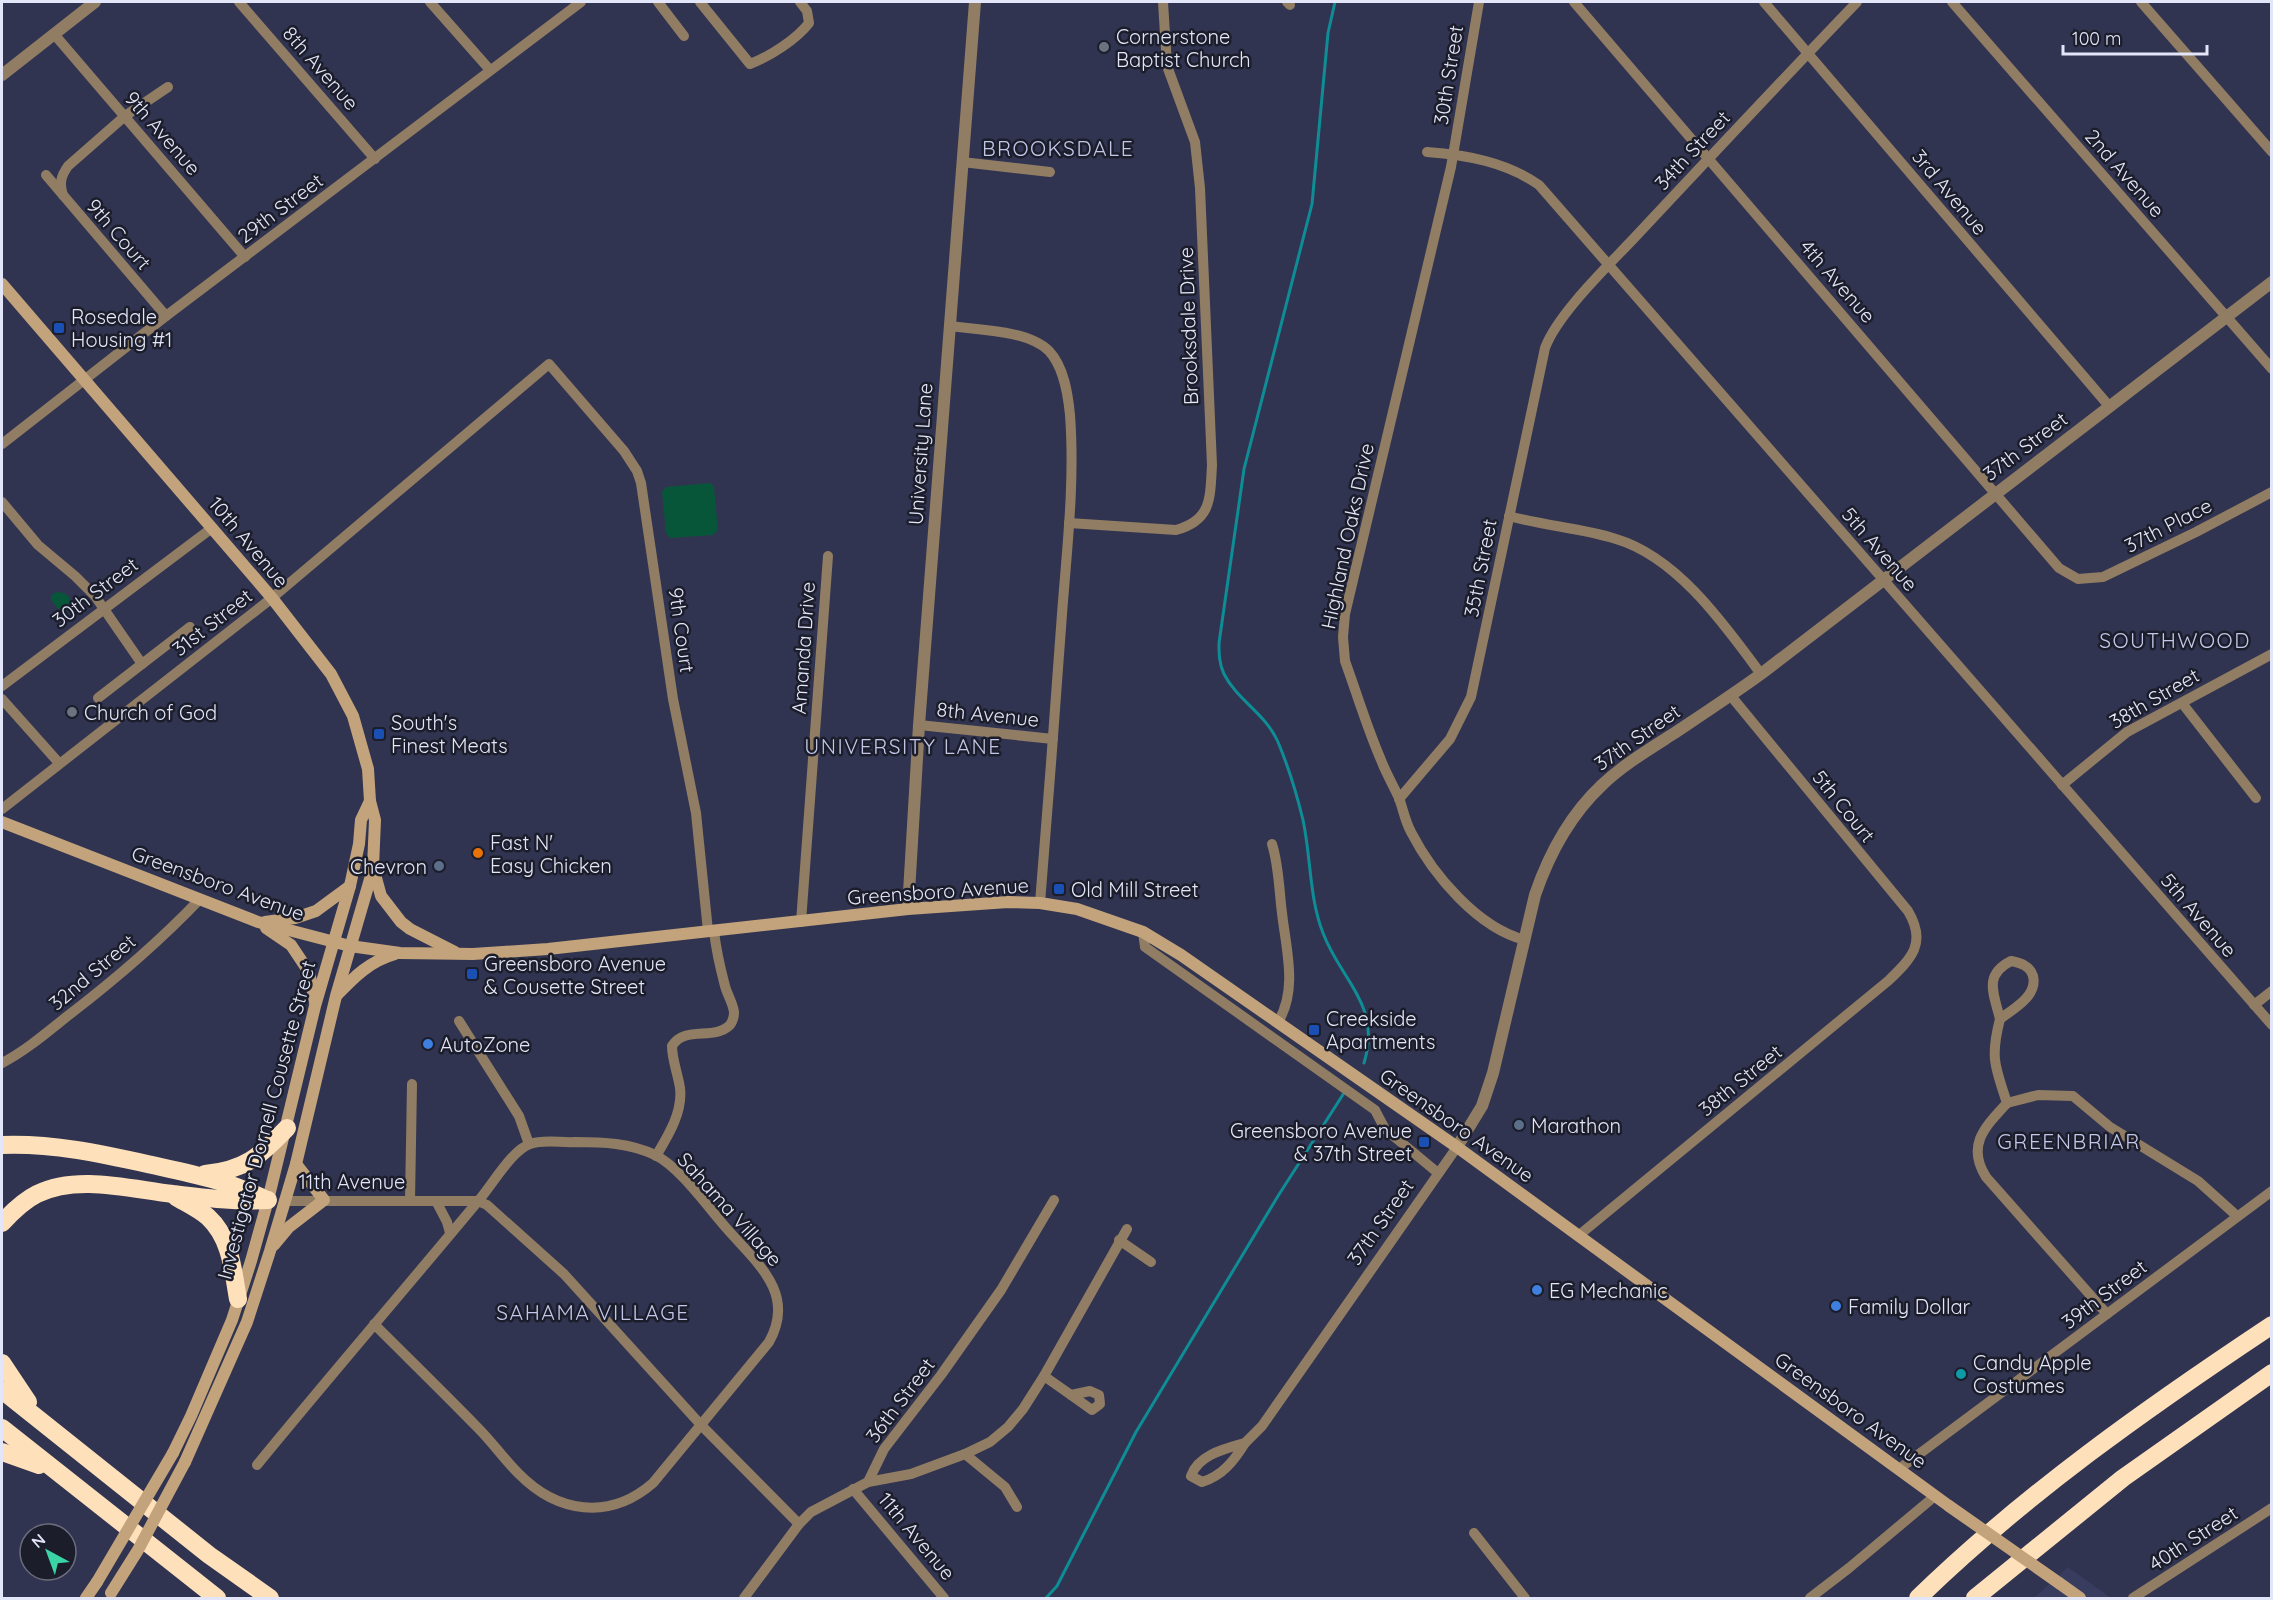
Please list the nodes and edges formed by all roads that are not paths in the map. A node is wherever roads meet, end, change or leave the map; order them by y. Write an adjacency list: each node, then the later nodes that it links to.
1 (95, 2): 16 (street)
2 (239, 2): 27 (street, 8th Avenue)
3 (430, 2): 19 (street)
4 (580, 2): 19 (street, 29th Street)
5 (658, 2): 17 (street)
6 (700, 2): 7 (street)
7 (800, 2)
8 (975, 2): 28 (street, University Lane)
9 (1163, 2): 49 (street, Brooksdale Drive)
10 (1479, 2): 25 (street, 30th Street)
11 (1574, 2): 26 (street, 4th Avenue)
12 (1764, 2): 18 (street, 3rd Avenue)
13 (1857, 2): 18 (street, 34th Street)
14 (1952, 2): 37 (street, 2nd Avenue)
15 (2141, 2): 24 (street)
16 (54, 34): 20 (street); 22 (street, 9th Avenue)
17 (684, 36)
18 (1808, 53): 26 (street, 34th Street); 43 (street, 3rd Avenue)
19 (490, 70): 27 (street, 29th Street)
20 (2, 75)
21 (168, 87): 22 (street)
22 (125, 116): 31 (street); 32 (street, 9th Avenue)
23 (1427, 152): 25 (street, 5th Avenue)
24 (2271, 152)
25 (1454, 154): 33 (street, 5th Avenue); 70 (street, Highland Oaks Drive)
26 (1709, 158): 33 (street, 34th Street); 46 (street, 4th Avenue)
27 (375, 159): 32 (street, 29th Street)
28 (962, 162): 29 (street); 39 (street, University Lane)
29 (1050, 172)
30 (46, 175): 31 (street, 9th Court)
31 (64, 198): 36 (street, 9th Court)
32 (245, 257): 36 (street, 29th Street)
33 (1609, 265): 38 (street, 34th Street); 52 (street, 5th Avenue)
34 (2271, 282): 37 (street, 37th Street)
35 (2, 284): 42 (main road, 10th Avenue)
36 (166, 316): 42 (street, 29th Street)
37 (2226, 316): 41 (street, 2nd Avenue); 43 (street, 37th Street)
38 (1556, 325): 48 (street, 35th Street)
39 (950, 326): 49 (street); 65 (street, University Lane)
40 (549, 364): 54 (street, 31st Street); 82 (street, 9th Court)
41 (2271, 369)
42 (85, 380): 44 (street, 29th Street); 50 (main road, 10th Avenue)
43 (2109, 406): 46 (street, 37th Street)
44 (2, 444)
45 (2271, 492): 53 (street, 37th Place)
46 (1995, 493): 52 (street, 37th Street); 53 (street, 4th Avenue)
47 (2, 502): 55 (street)
48 (1509, 516): 59 (street); 70 (street, 35th Street)
49 (1069, 523): 66 (street)
50 (212, 528): 54 (main road, 10th Avenue); 55 (street, 30th Street)
51 (828, 556): 81 (street, Amanda Drive)
52 (1883, 579): 59 (street, 37th Street); 68 (street, 5th Avenue)
53 (2078, 579)
54 (272, 598): 67 (street, 31st Street); 71 (main road, 10th Avenue)
55 (104, 608): 58 (street); 60 (street, 30th Street)
56 (190, 627): 58 (street)
57 (2271, 654): 64 (street, 38th Street)
58 (142, 664): 62 (street)
59 (1761, 674): 61 (street, 37th Street)
60 (2, 686)
61 (1731, 696): 84 (street, 37th Street); 86 (street, 5th Court)
62 (98, 698)
63 (2, 699): 67 (street)
64 (2182, 704): 68 (street, 38th Street); 69 (street)
65 (919, 725): 66 (street, 8th Avenue); 79 (street, University Lane)
66 (1053, 739): 78 (street)
67 (59, 763): 72 (street, 31st Street)
68 (2062, 785): 92 (street, 5th Avenue)
69 (2256, 798)
70 (1399, 799): 84 (street, Highland Oaks Drive)
71 (370, 801): 75 (main road, 10th Avenue); 76 (main road, Investigator Dornell Cousette Street)
72 (2, 809)
73 (2, 822): 77 (main road, Greensboro Avenue)
74 (1272, 844): 96 (street)
75 (373, 867): 87 (main road, Investigator Dornell Cousette Street); 89 (main road)
76 (350, 886): 80 (main road); 85 (main road, Investigator Dornell Cousette Street)
77 (199, 900): 80 (main road, Greensboro Avenue); 98 (street, 32nd Street)
78 (1040, 903): 79 (main road, Greensboro Avenue); 83 (main road, Greensboro Avenue)
79 (908, 909): 81 (main road, Greensboro Avenue)
80 (258, 922): 85 (main road, Greensboro Avenue); 93 (main road)
81 (801, 922): 82 (main road, Greensboro Avenue)
82 (711, 931): 89 (main road, Greensboro Avenue); 105 (street, 9th Court)
83 (1143, 933): 96 (main road, Greensboro Avenue); 107 (street)
84 (1525, 940): 104 (street, 37th Street)
85 (333, 943): 87 (main road, Greensboro Avenue); 93 (main road, Investigator Dornell Cousette Street)
86 (1916, 944): 121 (street, 38th Street)
87 (350, 946): 88 (main road, Greensboro Avenue); 91 (main road, Investigator Dornell Cousette Street)
88 (400, 953): 89 (main road, Greensboro Avenue); 91 (main road)
89 (459, 953)
90 (2271, 991): 92 (street)
91 (336, 996): 106 (main road, Investigator Dornell Cousette Street)
92 (2254, 1005): 97 (street, 5th Avenue)
93 (315, 1006): 101 (main road, Investigator Dornell Cousette Street)
94 (2000, 1018): 94 (street); 100 (street)
95 (459, 1021): 102 (street)
96 (1278, 1022): 104 (main road, Greensboro Avenue)
97 (2271, 1025)
98 (2, 1063)
99 (412, 1084): 114 (street)
100 (2007, 1103): 117 (street); 126 (street)
101 (286, 1128): 108 (highway); 113 (main road, Investigator Dornell Cousette Street)
102 (529, 1144): 105 (street, Sahama Village); 116 (street)
103 (2, 1145): 108 (highway)
104 (1457, 1147): 107 (street, 37th Street); 121 (main road, Greensboro Avenue)
105 (656, 1156): 135 (street, Sahama Village)
106 (296, 1164): 111 (main road); 113 (main road, Investigator Dornell Cousette Street)
107 (1438, 1173): 137 (street, 37th Street)
108 (198, 1175): 113 (highway)
109 (2271, 1191): 117 (street, 39th Street)
110 (172, 1194): 113 (highway); 118 (highway); 125 (highway)
111 (324, 1200): 113 (street, 11th Avenue); 114 (street, 11th Avenue); 123 (main road)
112 (1054, 1200): 143 (street, 36th Street)
113 (276, 1201): 123 (main road, Investigator Dornell Cousette Street); 125 (main road, Investigator Dornell Cousette Street)
114 (410, 1201): 115 (street, 11th Avenue)
115 (436, 1201): 116 (street, 11th Avenue); 120 (street)
116 (478, 1201): 120 (street); 135 (street)
117 (2238, 1216): 126 (street, 39th Street)
118 (2, 1223)
119 (1127, 1229): 122 (street)
120 (450, 1233): 127 (street)
121 (1578, 1236): 141 (main road, Greensboro Avenue)
122 (1119, 1240): 124 (street); 131 (street)
123 (270, 1251): 150 (main road, Investigator Dornell Cousette Street, bridge)
124 (1151, 1262)
125 (238, 1299): 151 (main road, Investigator Dornell Cousette Street, bridge)
126 (2107, 1314): 141 (street, 39th Street)
127 (374, 1324): 135 (street, Sahama Village); 140 (street)
128 (2271, 1325): 158 (highway)
129 (2, 1363): 134 (highway)
130 (2271, 1373): 159 (highway)
131 (1044, 1376): 133 (street); 139 (street)
132 (2, 1390): 134 (highway)
133 (1071, 1395)
134 (43, 1423): 153 (highway)
135 (701, 1425): 148 (street)
136 (2, 1428): 142 (highway)
137 (1245, 1443): 137 (street, 37th Street)
138 (2, 1452): 142 (highway)
139 (965, 1454): 143 (street); 146 (street)
140 (257, 1465)
141 (1899, 1468): 145 (main road, Greensboro Avenue)
142 (57, 1472): 152 (highway)
143 (868, 1482): 144 (street)
144 (854, 1489): 148 (street, 11th Avenue); 155 (street, 11th Avenue)
145 (1935, 1496): 157 (street); 160 (main road, Greensboro Avenue, bridge)
146 (1017, 1508)
147 (2271, 1508): 161 (street, 40th Street)
148 (799, 1524): 154 (street)
149 (1474, 1533): 156 (street)
150 (109, 1596)
151 (86, 1599)
152 (217, 1599)
153 (270, 1599)
154 (744, 1599)
155 (944, 1599)
156 (1525, 1599)
157 (1810, 1599)
158 (1918, 1599)
159 (1975, 1599)
160 (2080, 1599)
161 (2133, 1599)

